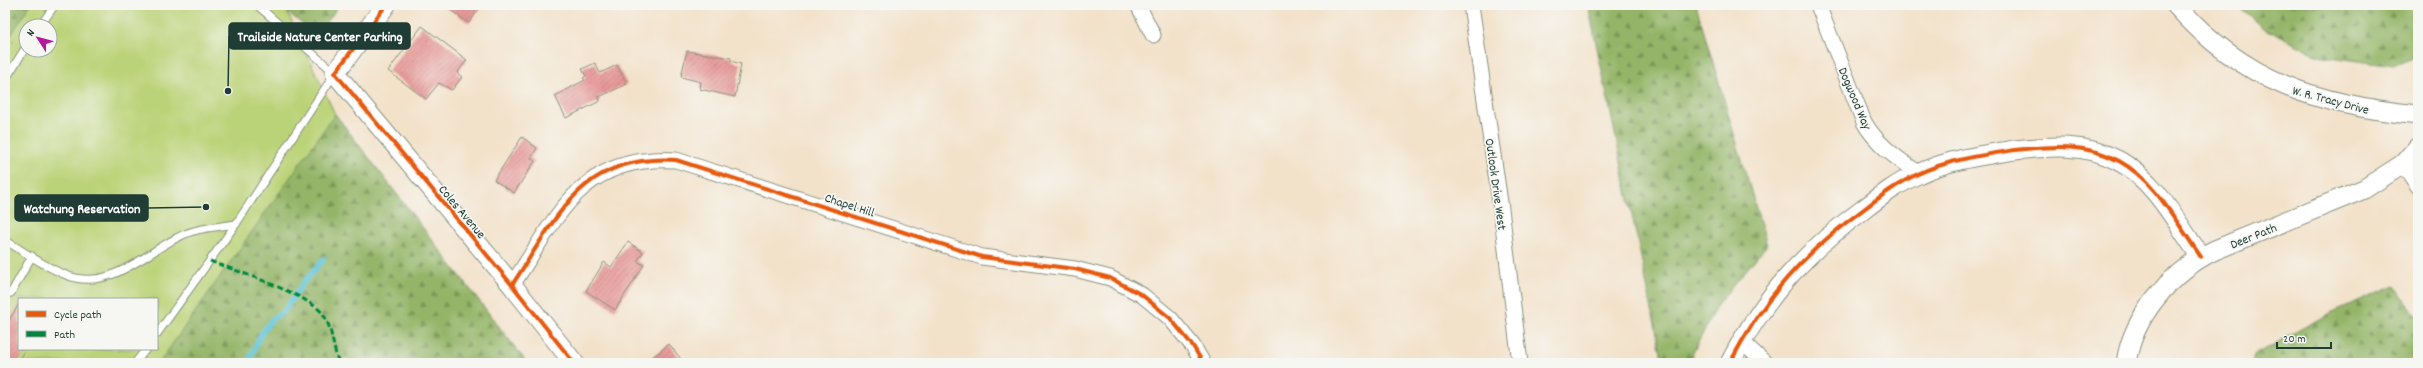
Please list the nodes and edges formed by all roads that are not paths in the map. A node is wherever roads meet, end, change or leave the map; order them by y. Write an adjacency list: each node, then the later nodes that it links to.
1 (55, 5): 8 (lane)
2 (257, 5): 11 (lane)
3 (386, 5): 11 (street)
4 (1138, 5): 9 (street)
5 (1471, 5): 30 (street, Outlook Drive West)
6 (1818, 5): 16 (street, Dogwood Way)
7 (2176, 5): 13 (street, W. R. Tracy Drive)
8 (46, 18)
9 (1153, 35)
10 (19, 58): 12 (lane)
11 (335, 73): 18 (lane); 22 (street, Coles Avenue)
12 (5, 80)
13 (2418, 115)
14 (2418, 147): 15 (street, Deer Path)
15 (2403, 164): 17 (street); 21 (street, Deer Path)
16 (1918, 173): 21 (street); 25 (street)
17 (2418, 186)
18 (236, 224): 20 (lane); 24 (lane)
19 (5, 240): 20 (lane)
20 (32, 256): 23 (lane)
21 (2200, 257): 33 (street, Deer Path)
22 (512, 285): 28 (street, Coles Avenue); 29 (street, Chapel Hill)
23 (5, 294)
24 (158, 333)
25 (1741, 341): 31 (street); 32 (street)
26 (145, 350): 27 (lane)
27 (135, 363)
28 (574, 363)
29 (1203, 363)
30 (1520, 363)
31 (1730, 363)
32 (1765, 363)
33 (2126, 363)

